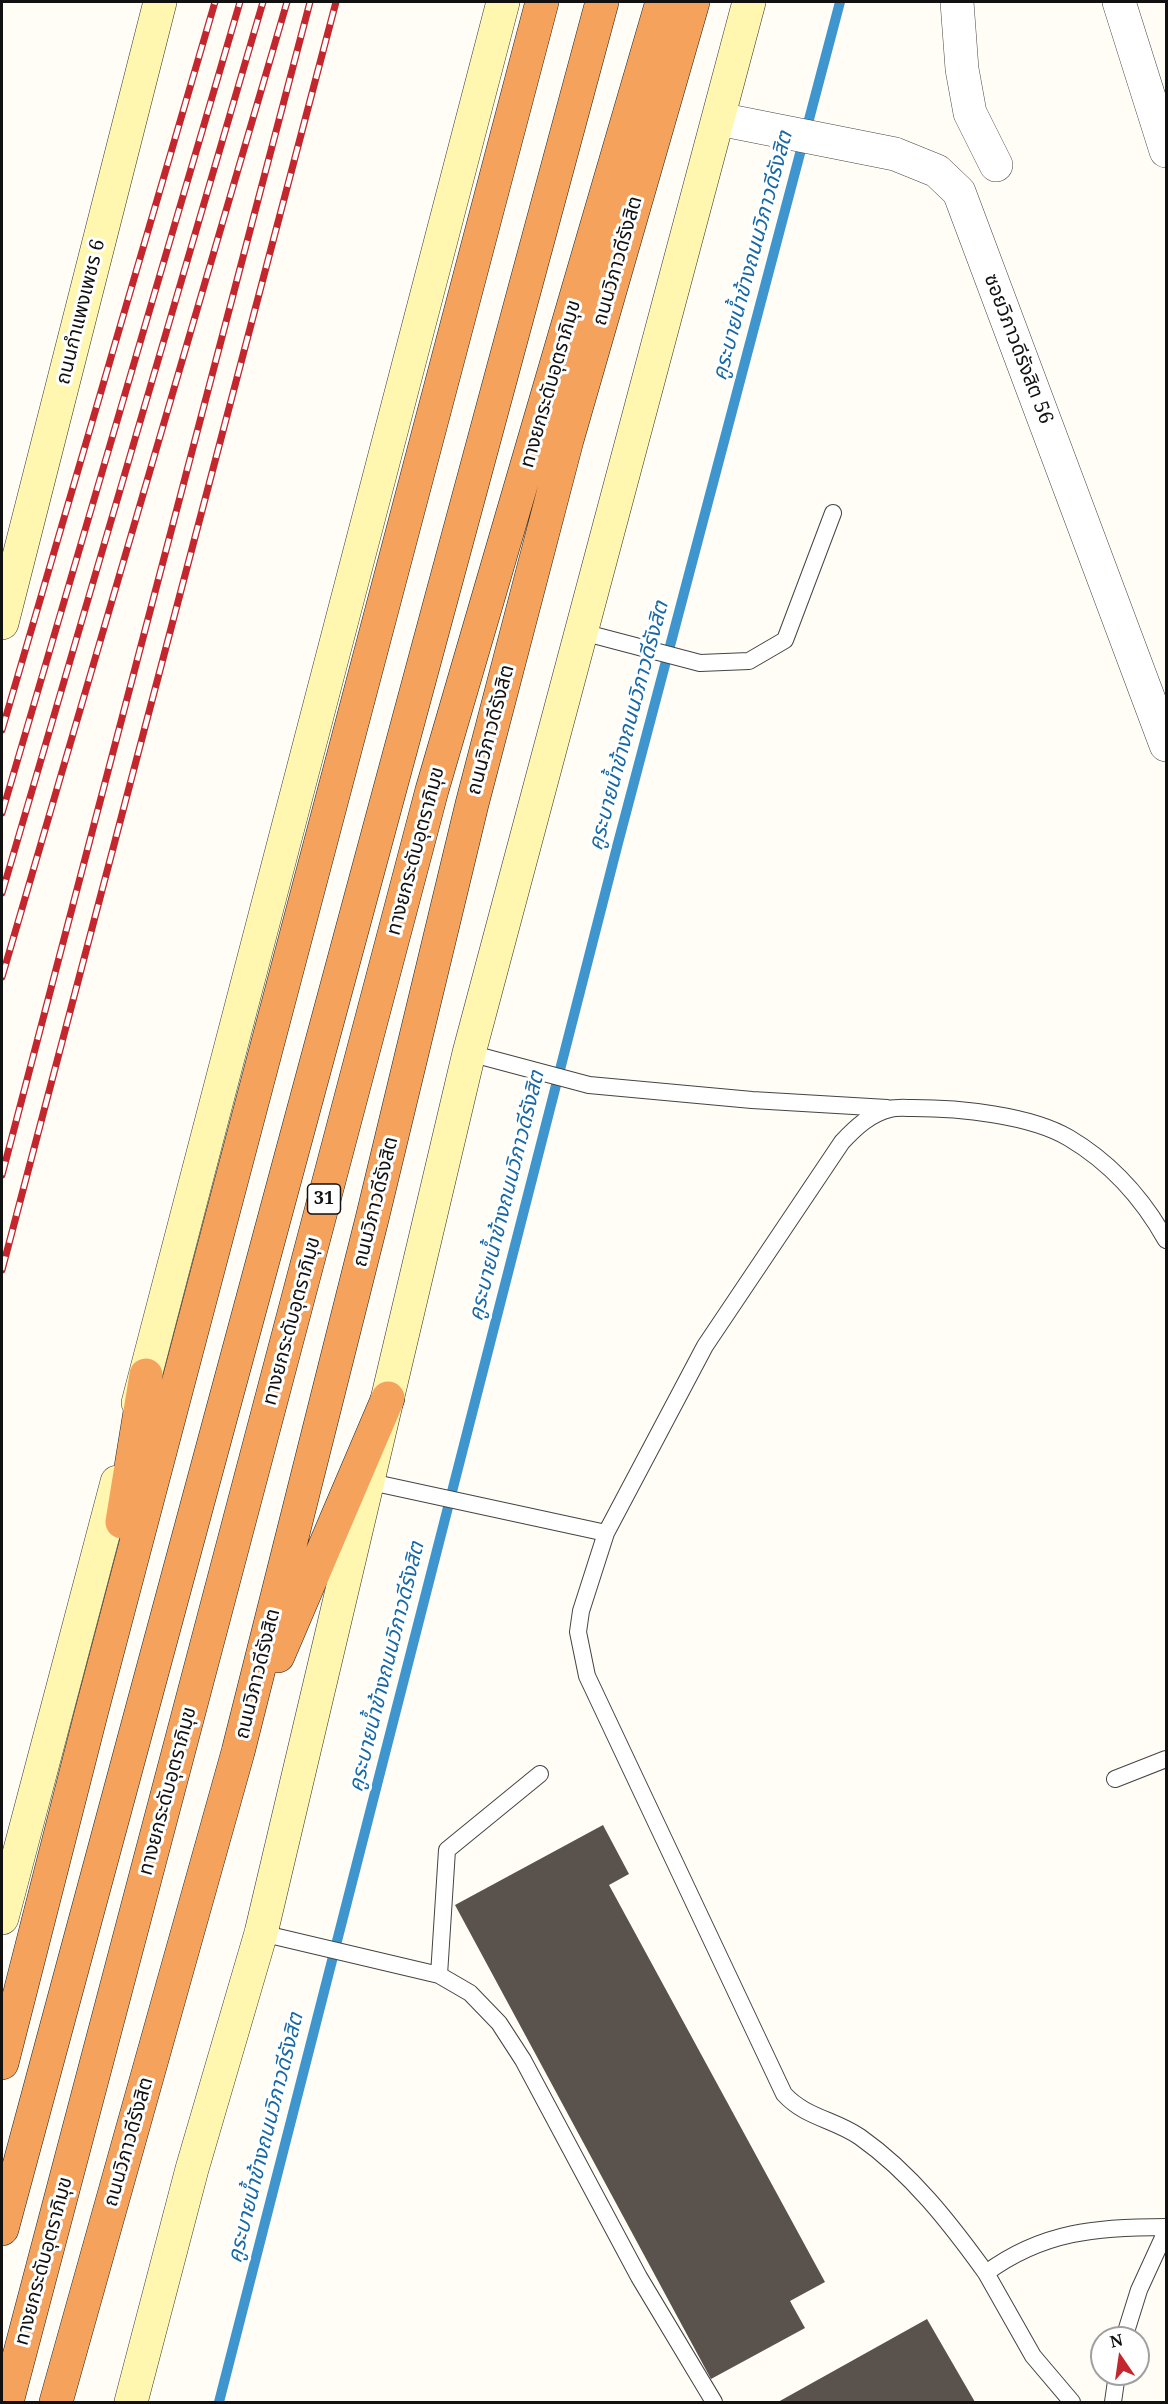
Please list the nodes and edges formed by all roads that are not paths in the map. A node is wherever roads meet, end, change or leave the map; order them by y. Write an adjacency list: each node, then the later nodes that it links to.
1 (160, 2): 14 (main road, ถนนกำแพงเพชร 6)
2 (503, 2): 20 (main road)
3 (542, 2): 24 (highway)
4 (602, 2): 33 (highway, 31)
5 (662, 2): 38 (highway, ทางยกระดับอุตราภิมุข / 31)
6 (693, 2): 25 (highway, ถนนวิภาวดีรังสิต)
7 (749, 2): 10 (main road)
8 (957, 2): 12 (street)
9 (1119, 2): 11 (street)
10 (719, 119): 15 (main road); 16 (street, ซอยวิภาวดีรังสิต 56)
11 (1167, 151)
12 (996, 165)
13 (833, 513): 15 (lane)
14 (2, 623)
15 (582, 632): 17 (main road)
16 (1167, 745)
17 (469, 1053): 18 (lane); 21 (main road)
18 (891, 1108): 19 (lane); 23 (lane)
19 (1167, 1240)
20 (146, 1375): 24 (highway); 29 (main road)
21 (388, 1398): 22 (main road); 25 (highway)
22 (366, 1481): 23 (lane); 30 (main road)
23 (606, 1533): 35 (lane)
24 (92, 1710): 32 (highway)
25 (238, 1752): 39 (highway, ถนนวิภาวดีรังสิต)
26 (1167, 1759): 28 (lane)
27 (540, 1774): 31 (lane)
28 (1115, 1779)
29 (2, 1918)
30 (261, 1933): 31 (lane); 40 (main road)
31 (439, 1975): 41 (lane)
32 (2, 2063)
33 (2, 2229)
34 (1167, 2229): 35 (lane); 36 (lane)
35 (986, 2273): 42 (lane)
36 (1128, 2326)
37 (1115, 2386): 43 (lane)
38 (6, 2403)
39 (56, 2403)
40 (131, 2403)
41 (714, 2403)
42 (1072, 2403)
43 (1113, 2403)

